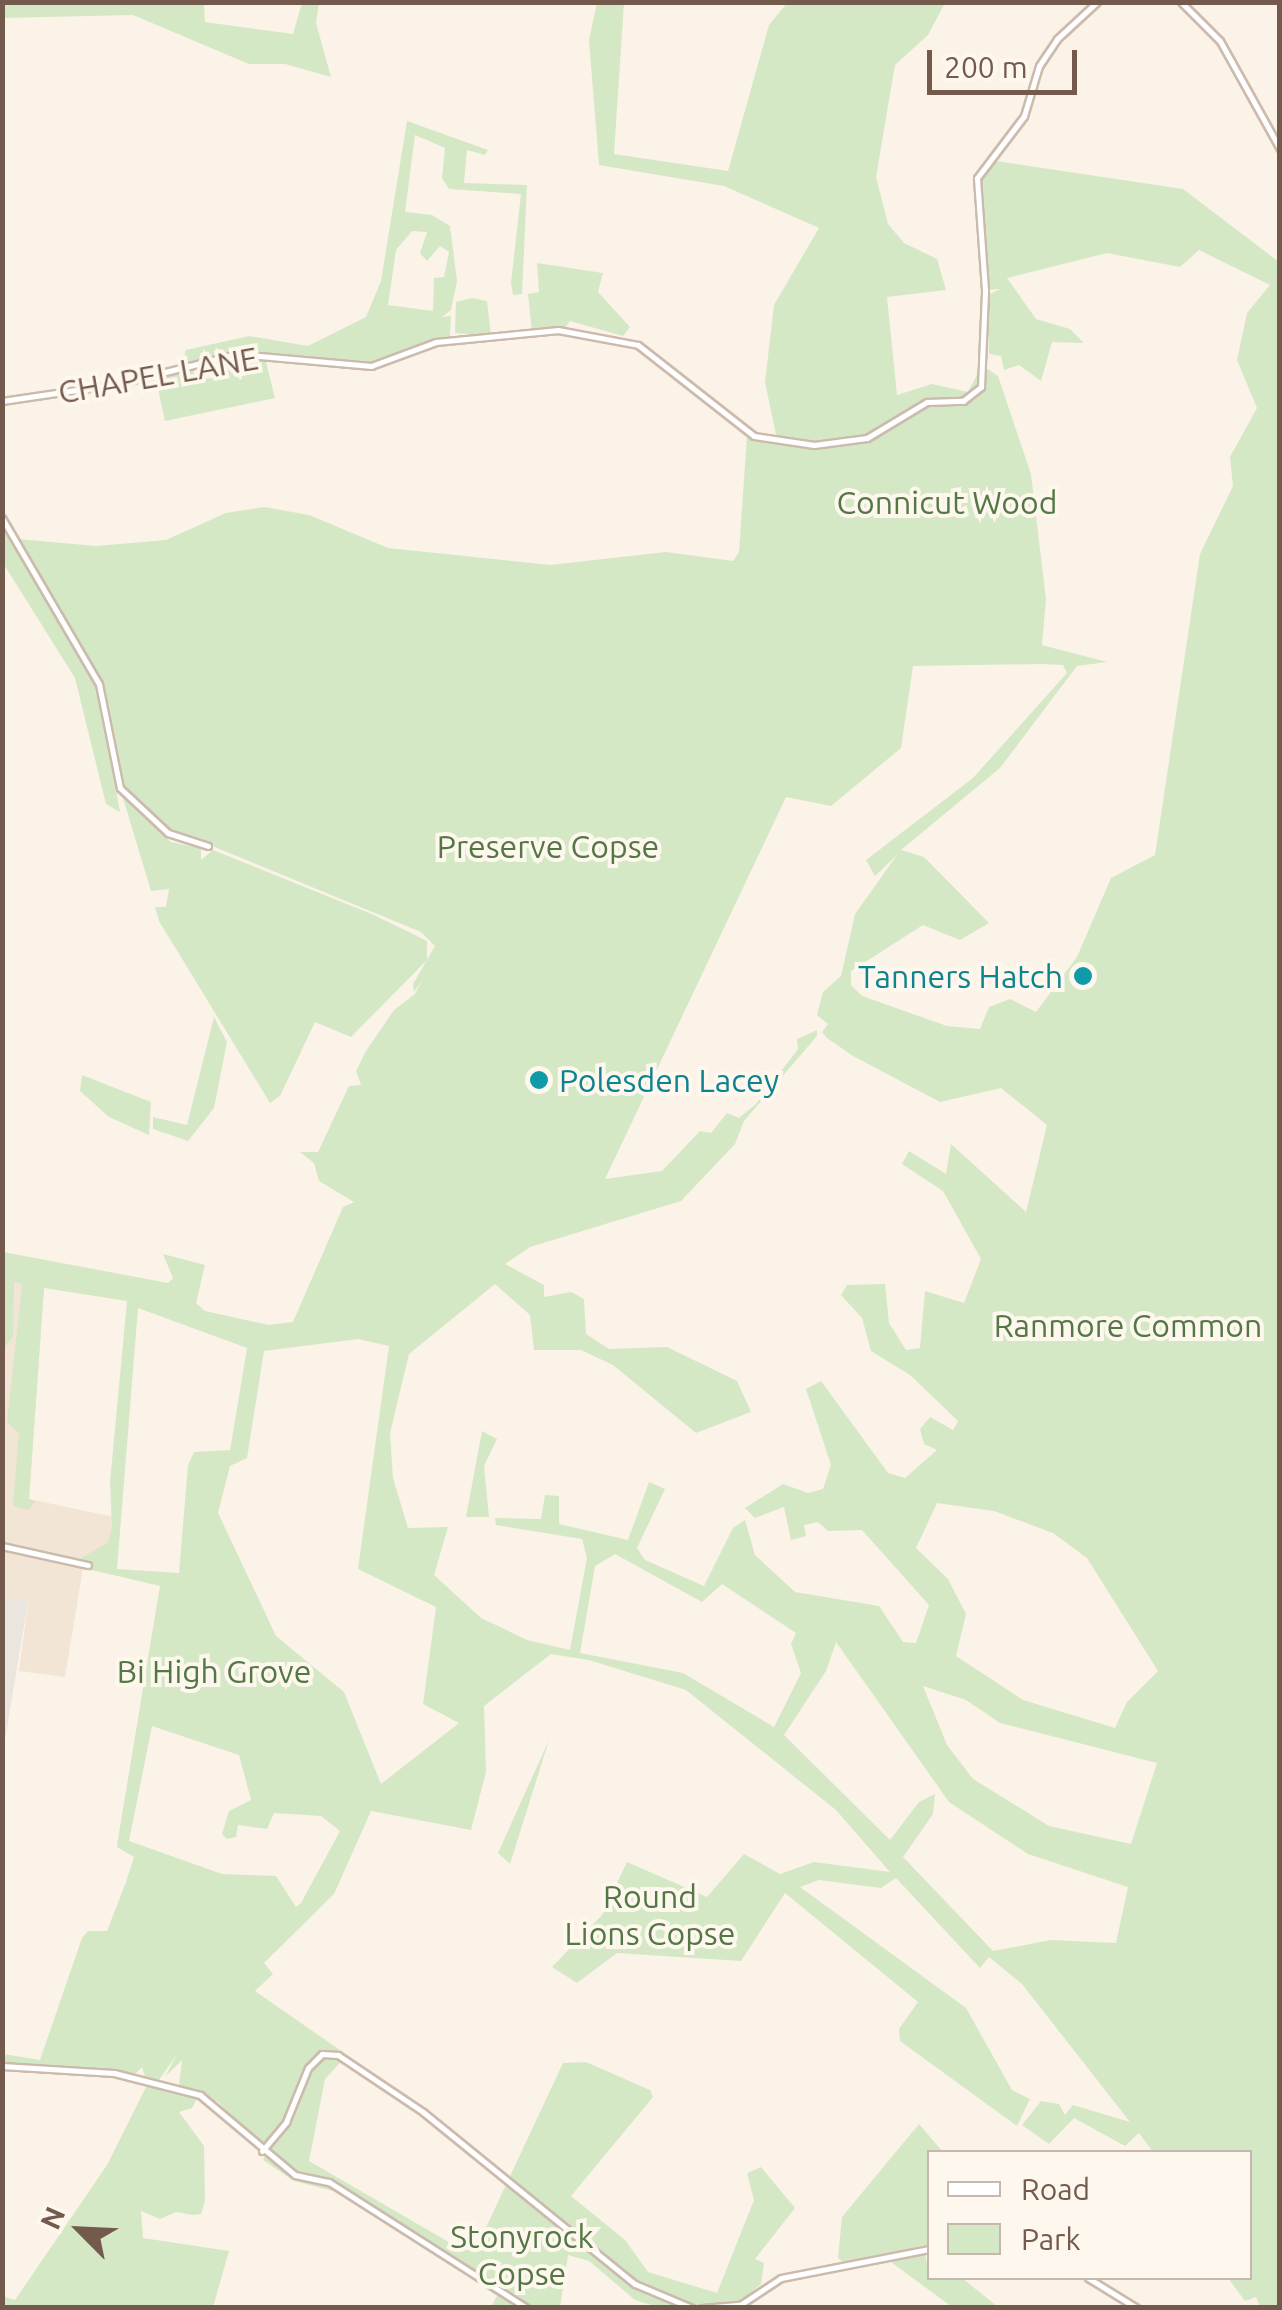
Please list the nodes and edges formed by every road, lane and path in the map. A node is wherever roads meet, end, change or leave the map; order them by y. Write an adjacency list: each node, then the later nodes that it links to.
1 (1097, 2): 4 (street, CHAPEL LANE)
2 (1180, 2): 3 (street)
3 (1280, 148)
4 (2, 401)
5 (2, 518): 6 (street)
6 (208, 846)
7 (2, 1546): 8 (street)
8 (88, 1565)
9 (2, 2066): 10 (street)
10 (262, 2151): 13 (street); 14 (street)
11 (927, 2251): 15 (street)
12 (1091, 2280): 16 (street)
13 (527, 2308)
14 (692, 2308)
15 (702, 2308)
16 (1137, 2308)

